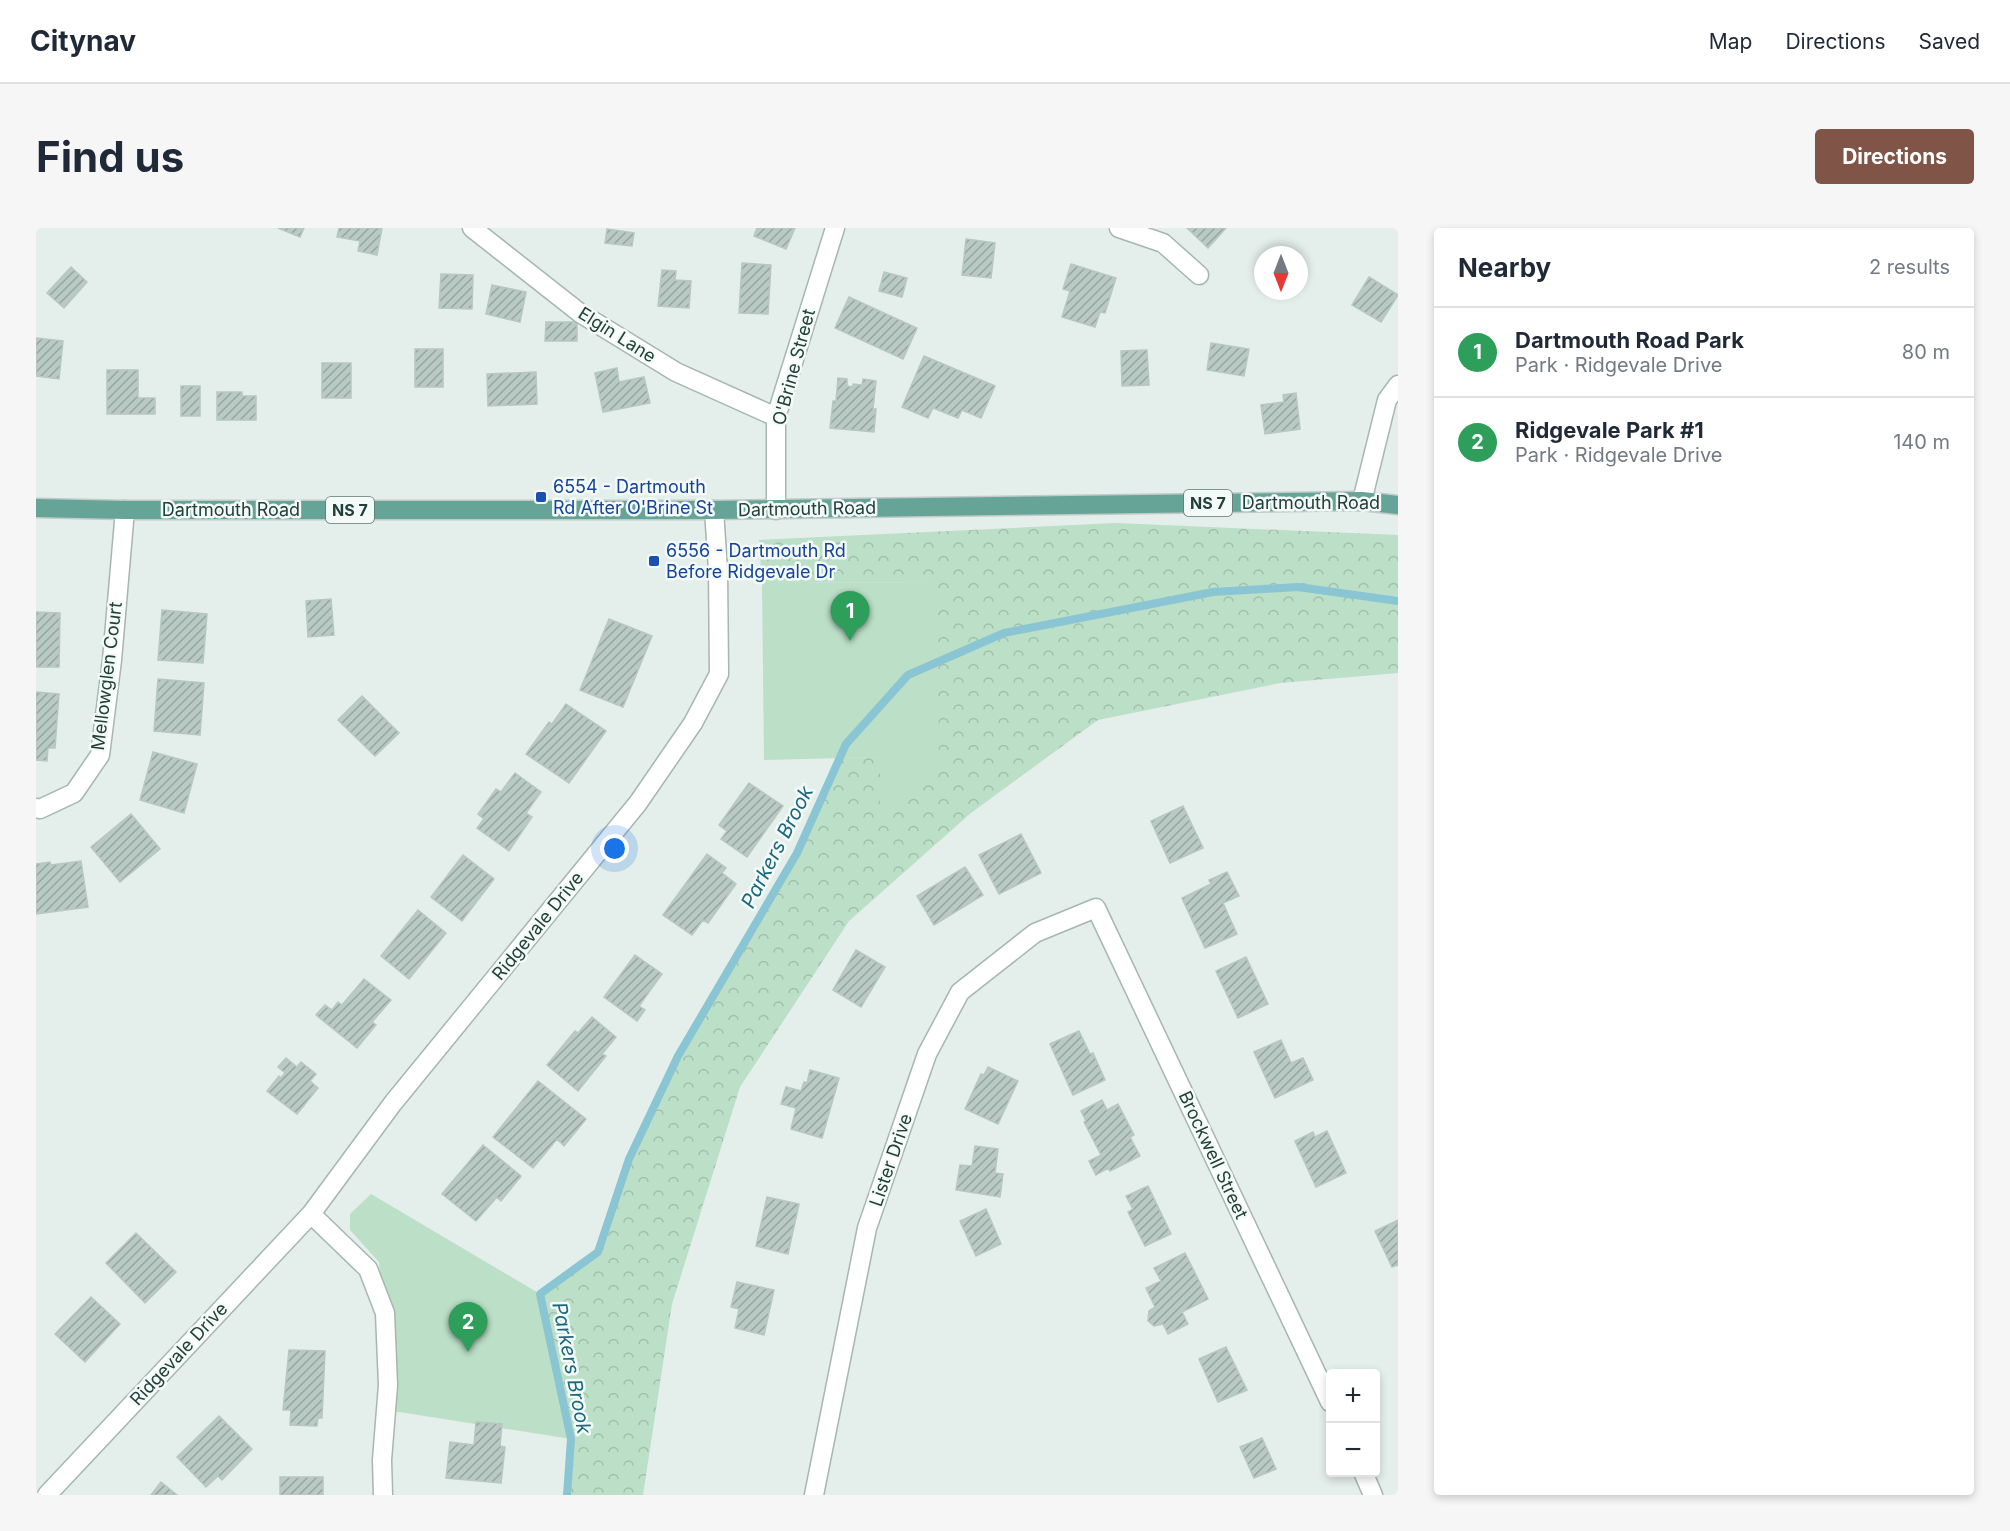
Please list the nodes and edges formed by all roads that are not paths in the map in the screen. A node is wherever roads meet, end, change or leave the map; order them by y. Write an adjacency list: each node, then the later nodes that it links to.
1 (472, 228): 6 (street, Elgin Lane)
2 (835, 228): 6 (street, O'Brine Street)
3 (1119, 228): 4 (street)
4 (1199, 276)
5 (1398, 385): 7 (street)
6 (776, 417): 12 (street, O'Brine Street)
7 (1362, 501): 8 (main road, Dartmouth Road / NS 7); 12 (main road, Dartmouth Road / NS 7)
8 (1398, 505)
9 (36, 508): 10 (main road, Dartmouth Road / NS 7)
10 (125, 510): 11 (main road, Dartmouth Road / NS 7); 13 (street, Mellowglen Court)
11 (714, 510): 12 (main road, Dartmouth Road / NS 7); 15 (street, Ridgevale Drive)
12 (776, 510)
13 (36, 808)
14 (1096, 908): 16 (street, Brockwell Street); 20 (street, Lister Drive)
15 (311, 1214): 18 (street, Ridgevale Drive); 19 (street)
16 (1326, 1394)
17 (1365, 1477): 21 (street)
18 (47, 1495)
19 (383, 1495)
20 (814, 1495)
21 (1373, 1495)

